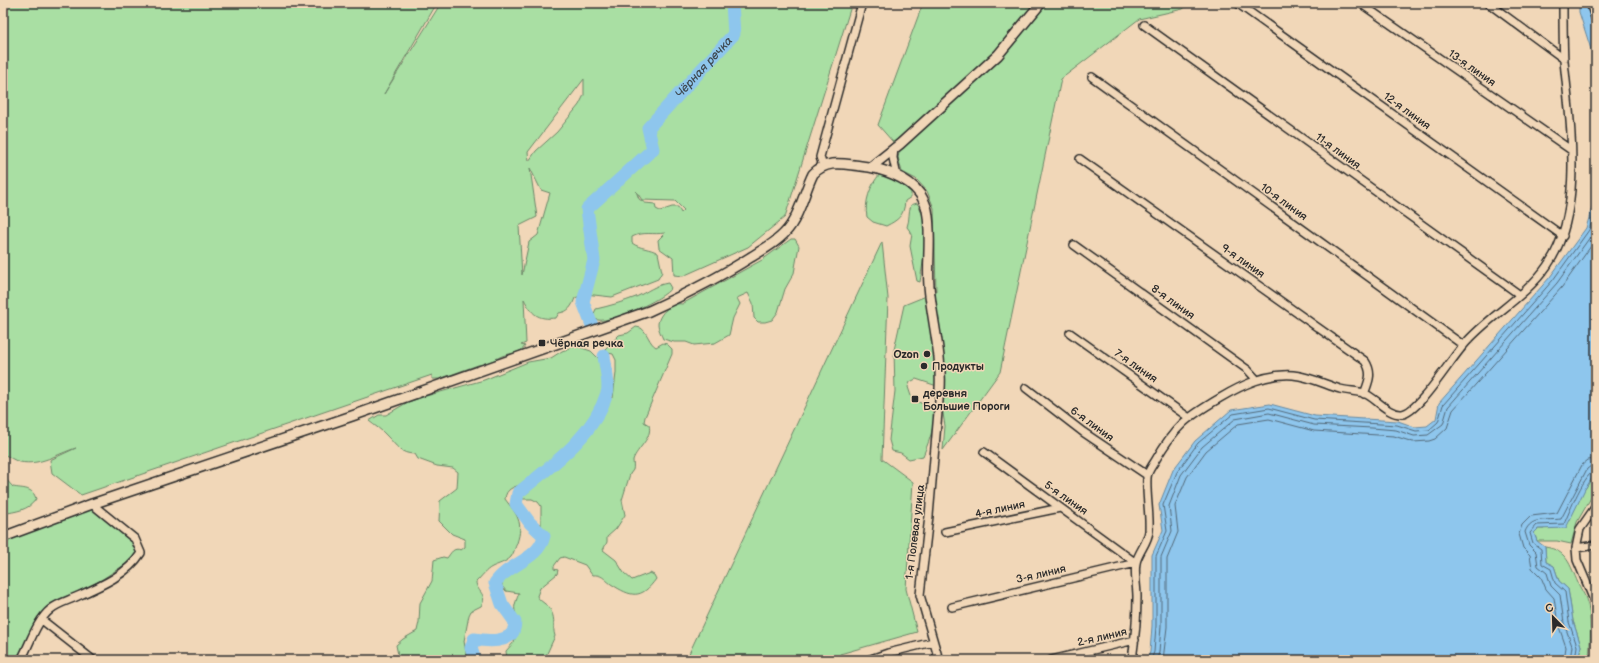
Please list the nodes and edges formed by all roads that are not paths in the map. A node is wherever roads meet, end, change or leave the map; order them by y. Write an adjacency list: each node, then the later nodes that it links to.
1 (862, 3): 15 (street)
2 (1042, 3): 12 (street)
3 (1237, 3): 18 (street, 12-я линия)
4 (1360, 3): 13 (street, 13-я линия)
5 (1488, 3): 10 (street)
6 (1563, 3): 10 (street)
7 (1590, 3): 8 (street)
8 (1596, 20)
9 (1144, 25): 20 (street, 11-я линия)
10 (1564, 59): 13 (street)
11 (1092, 78): 22 (street, 10-я линия)
12 (894, 148): 16 (street); 17 (street)
13 (1571, 150): 18 (street)
14 (1080, 159): 26 (street, 9-я линия)
15 (823, 166): 16 (street); 30 (street)
16 (870, 167): 17 (street)
17 (897, 176): 25 (street)
18 (1563, 236): 20 (street)
19 (1074, 245): 23 (street, 8-я линия)
20 (1520, 295): 22 (street)
21 (1070, 333): 27 (street, 7-я линия)
22 (1463, 345): 26 (street)
23 (1257, 380): 26 (street); 27 (street)
24 (1026, 388): 29 (street, 6-я линия)
25 (940, 389): 42 (street, 1-я Полевая улица)
26 (1364, 394)
27 (1188, 417): 29 (street)
28 (984, 452): 32 (street, 5-я линия)
29 (1147, 475): 37 (street)
30 (92, 504): 34 (street); 40 (street)
31 (1596, 506): 36 (street)
32 (1060, 508): 33 (street, 4-я линия); 37 (street, 5-я линия)
33 (945, 532)
34 (3, 536)
35 (1596, 545): 36 (street)
36 (1576, 548): 39 (street)
37 (1136, 563): 38 (street, 3-я линия); 41 (street)
38 (952, 607)
39 (1596, 616)
40 (42, 620): 43 (street); 44 (street)
41 (1135, 640): 47 (street, 2-я линия); 48 (street)
42 (933, 642): 45 (street); 46 (street, 1-я Полевая улица)
43 (21, 660)
44 (93, 660)
45 (868, 660)
46 (938, 660)
47 (1051, 660)
48 (1132, 660)

